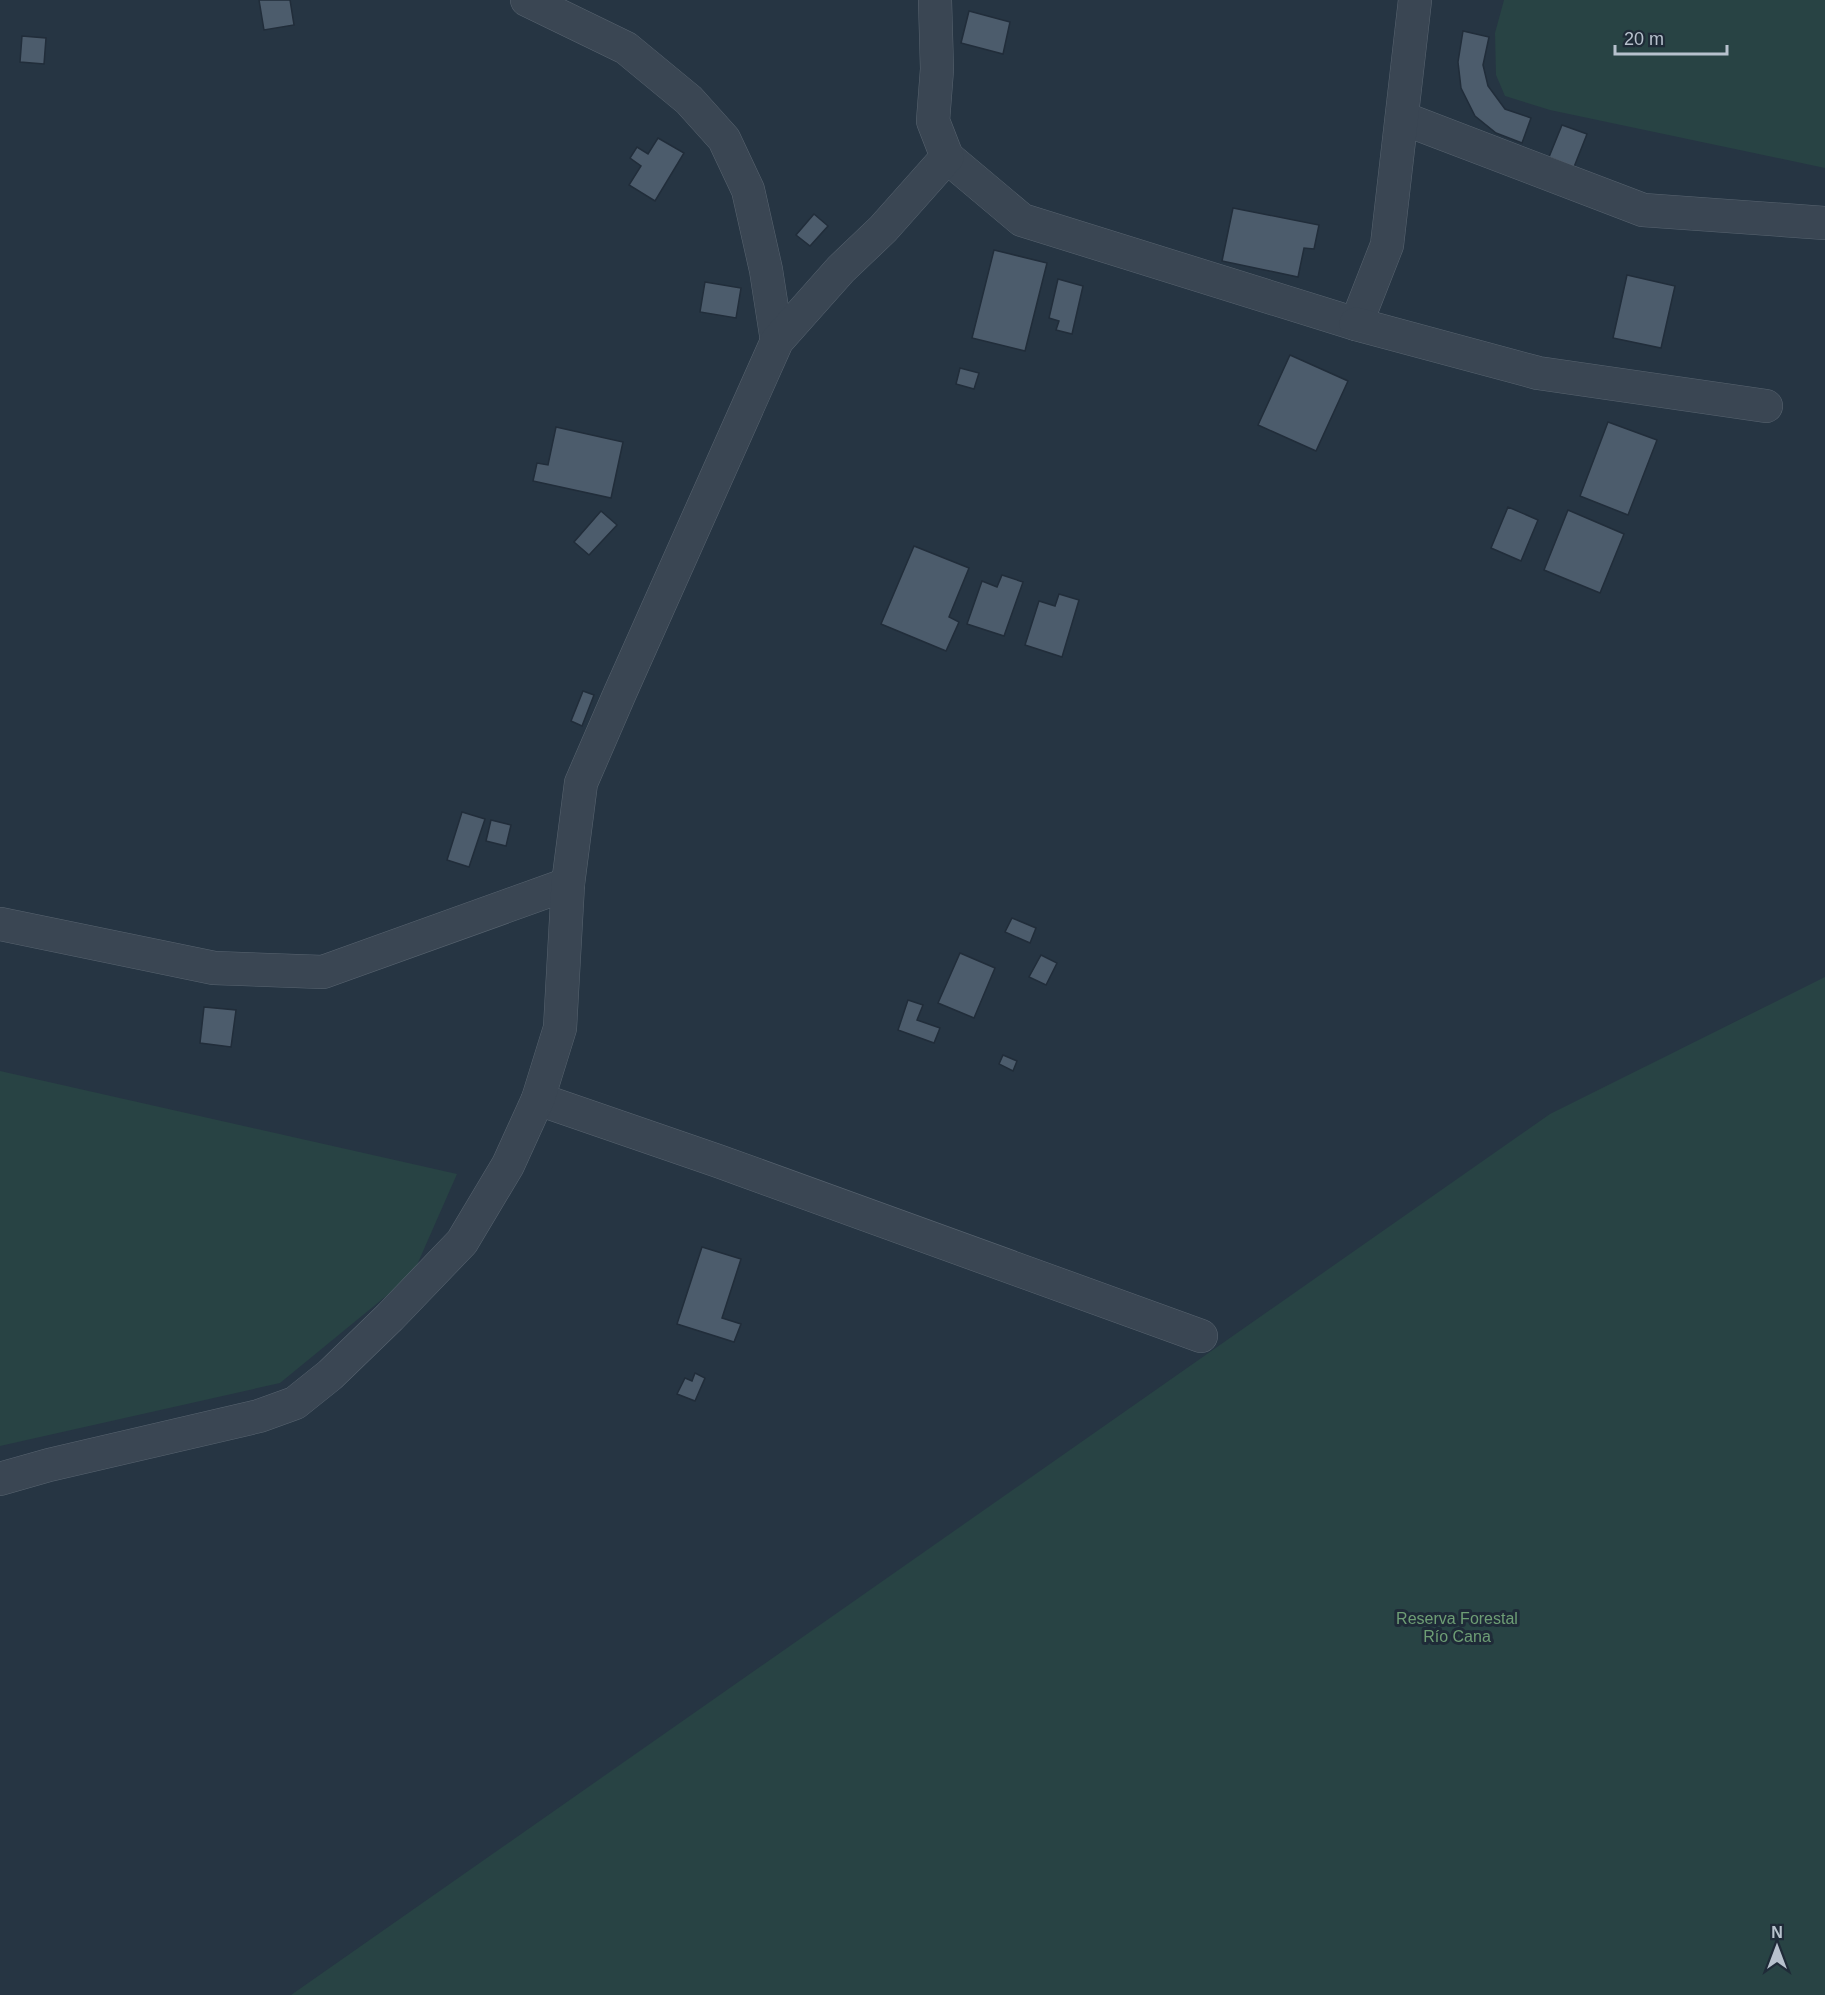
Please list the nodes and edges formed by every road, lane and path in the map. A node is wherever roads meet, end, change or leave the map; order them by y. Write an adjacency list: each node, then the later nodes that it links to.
1 (527, 0): 8 (street)
2 (935, 0): 5 (street)
3 (1415, 0): 4 (street)
4 (1402, 118): 6 (street); 7 (street)
5 (947, 157): 7 (street); 8 (street)
6 (1825, 223)
7 (1356, 324): 9 (street)
8 (777, 341): 10 (street)
9 (1766, 406)
10 (568, 884): 11 (street); 12 (street)
11 (0, 924)
12 (538, 1099): 13 (street); 14 (street)
13 (1201, 1336)
14 (0, 1479)

